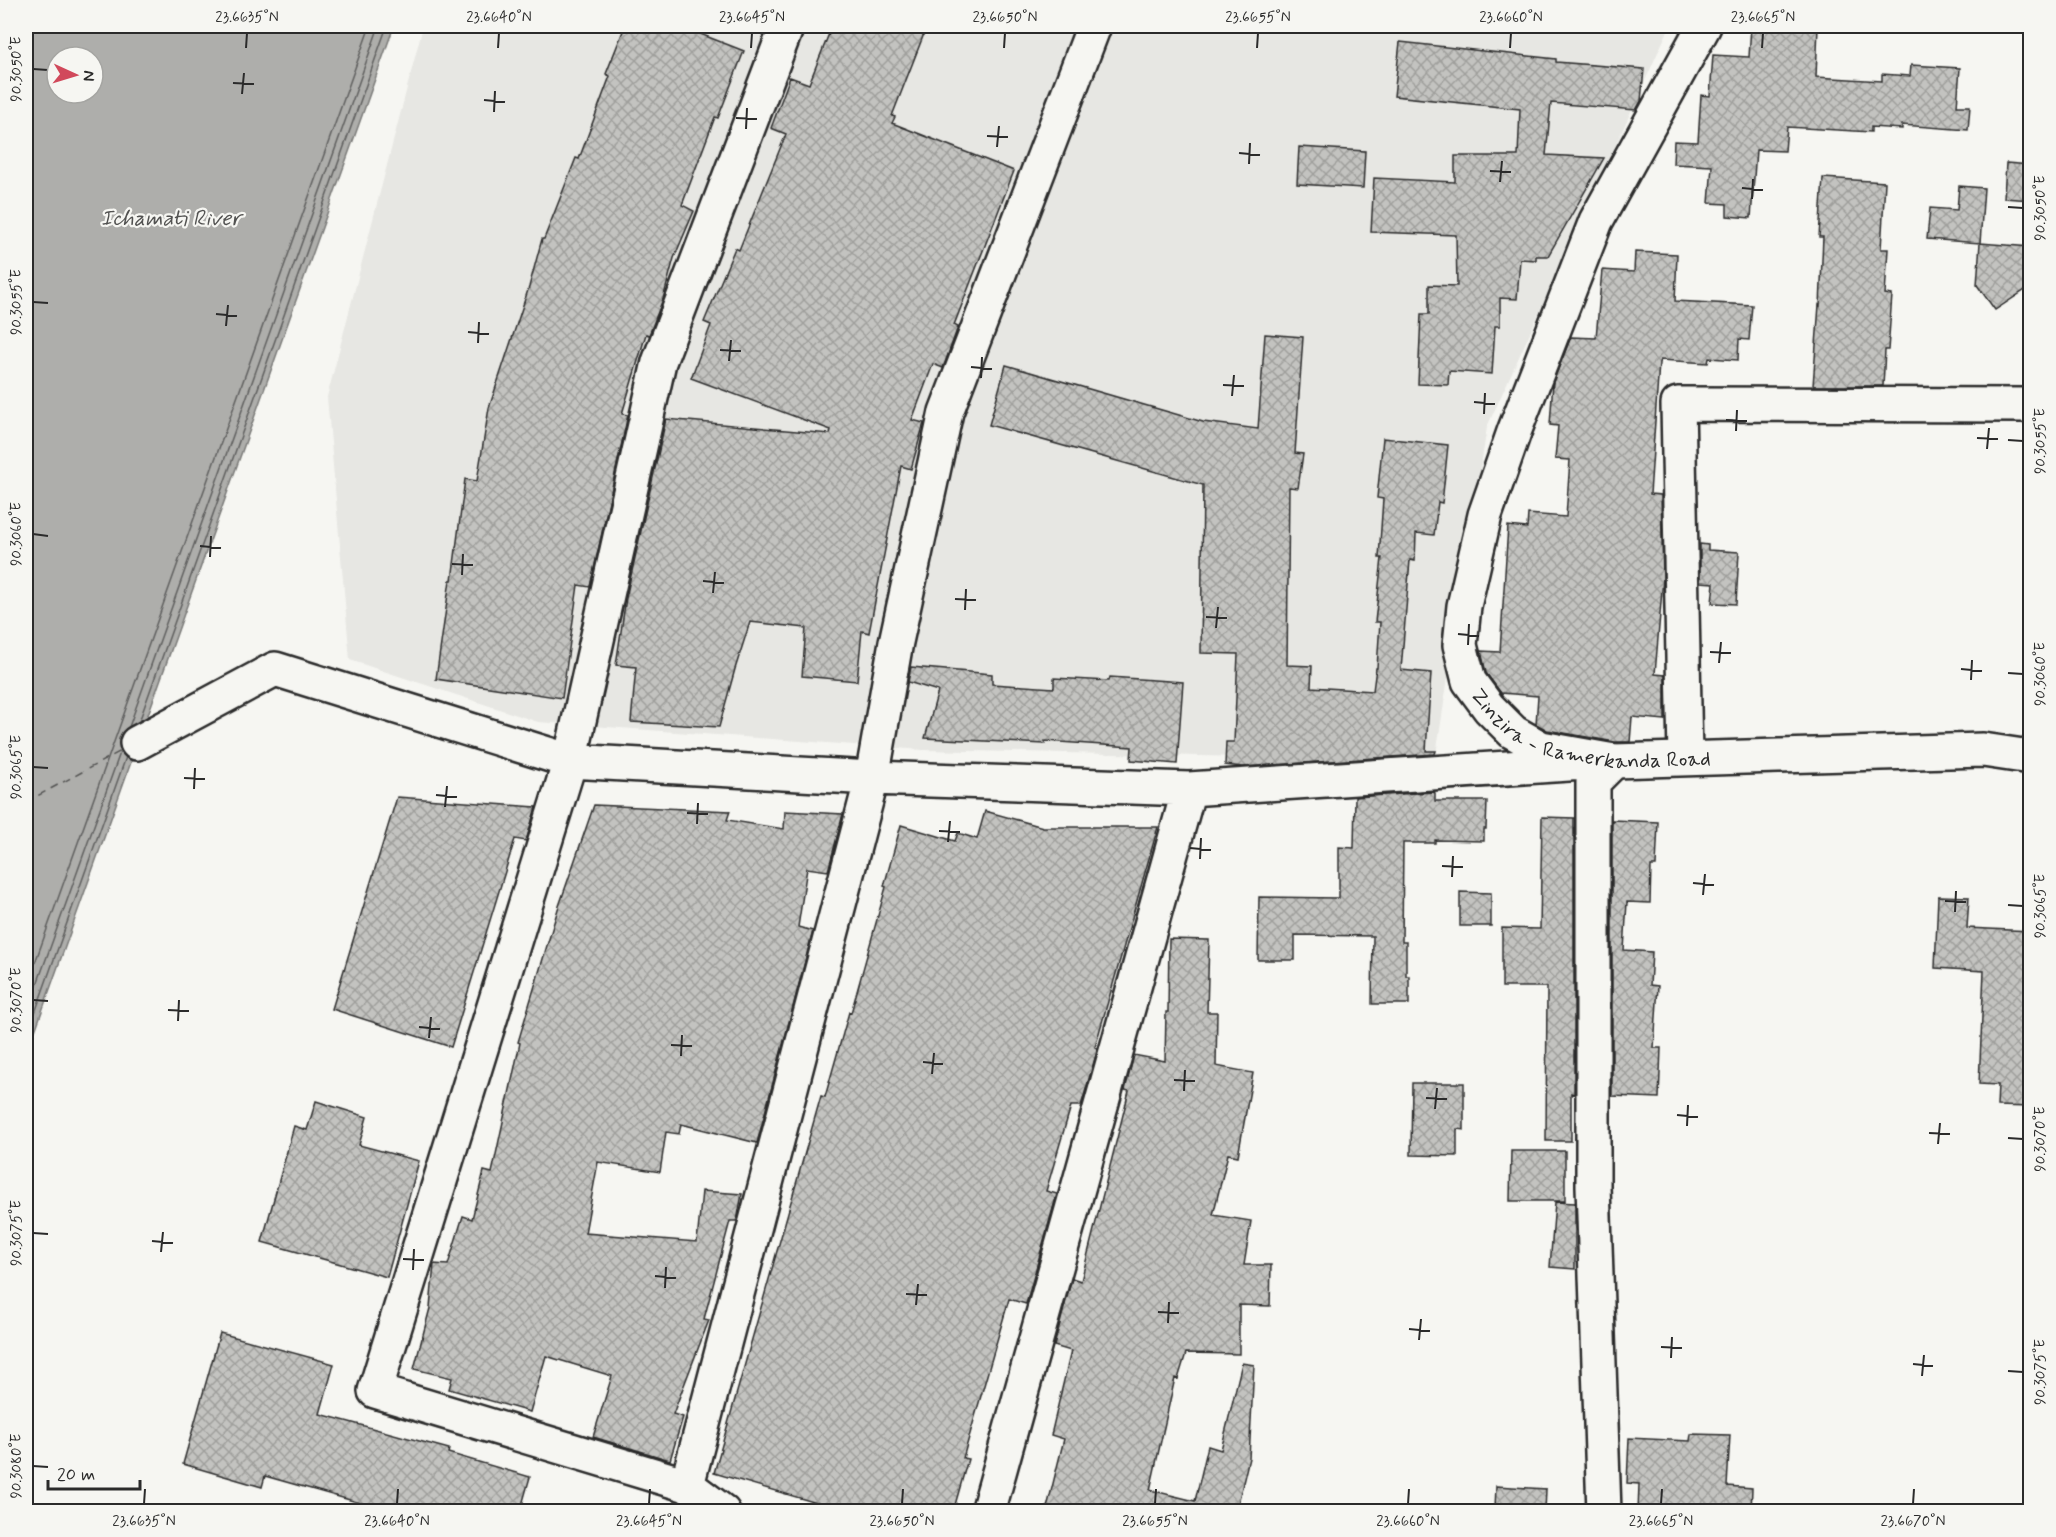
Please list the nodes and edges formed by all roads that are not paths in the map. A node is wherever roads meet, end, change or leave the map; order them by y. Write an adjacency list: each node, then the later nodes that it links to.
1 (787, 26): 8 (street)
2 (1094, 26): 10 (street)
3 (1704, 26): 9 (street, Zinzira - Ramerkanda Road)
4 (2031, 405): 7 (street)
5 (137, 743): 8 (street)
6 (2031, 757): 7 (street, Zinzira - Ramerkanda Road)
7 (1685, 758): 9 (street, Zinzira - Ramerkanda Road)
8 (570, 761): 10 (street); 12 (street)
9 (1614, 761): 11 (street); 15 (street)
10 (872, 778): 11 (street); 12 (street)
11 (1189, 789): 14 (street)
12 (687, 1485): 13 (street)
13 (723, 1512)
14 (988, 1512)
15 (1604, 1512)

